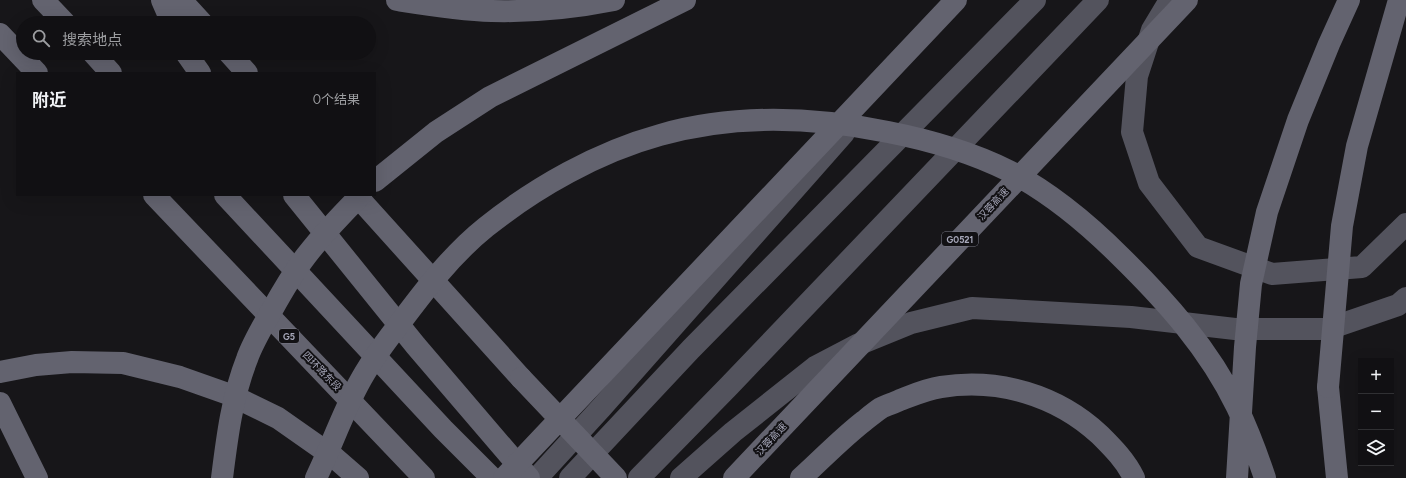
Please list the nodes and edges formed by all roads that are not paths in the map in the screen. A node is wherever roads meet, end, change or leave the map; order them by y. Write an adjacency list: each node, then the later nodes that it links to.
1 (43, 0): 14 (highway)
2 (162, 0): 15 (highway)
3 (181, 0): 16 (highway)
4 (397, 0): 5 (highway)
5 (614, 0)
6 (685, 0): 27 (highway)
7 (957, 0): 43 (highway, bridge); 45 (main road)
8 (1035, 0): 46 (main road)
9 (1098, 0): 48 (main road)
10 (1170, 0): 33 (main road)
11 (1186, 0): 50 (highway, 汉蓉高速 / G0521, bridge)
12 (1349, 0): 53 (highway, bridge)
13 (1399, 0): 55 (highway, bridge)
14 (58, 16)
15 (169, 16)
16 (196, 16)
17 (0, 34): 18 (highway)
18 (16, 51)
19 (25, 60): 23 (highway)
20 (99, 60): 24 (highway)
21 (191, 60): 25 (highway)
22 (235, 60): 26 (highway)
23 (36, 72)
24 (110, 72)
25 (199, 72)
26 (246, 72)
27 (376, 180)
28 (155, 196): 41 (highway, 四环路东段 / G5)
29 (226, 196): 42 (highway)
30 (295, 196): 44 (highway)
31 (357, 196): 47 (highway, bridge)
32 (360, 196): 38 (highway, bridge)
33 (1406, 224)
34 (1406, 298): 49 (main road)
35 (0, 372): 40 (highway)
36 (0, 402): 37 (highway)
37 (37, 478)
38 (222, 478)
39 (316, 478): 54 (highway, bridge)
40 (358, 478)
41 (424, 478)
42 (492, 478)
43 (504, 478)
44 (529, 478)
45 (537, 478)
46 (570, 478)
47 (616, 478)
48 (639, 478)
49 (681, 478)
50 (734, 478)
51 (801, 478): 52 (highway)
52 (1134, 478)
53 (1237, 478)
54 (1265, 478)
55 (1337, 478)

